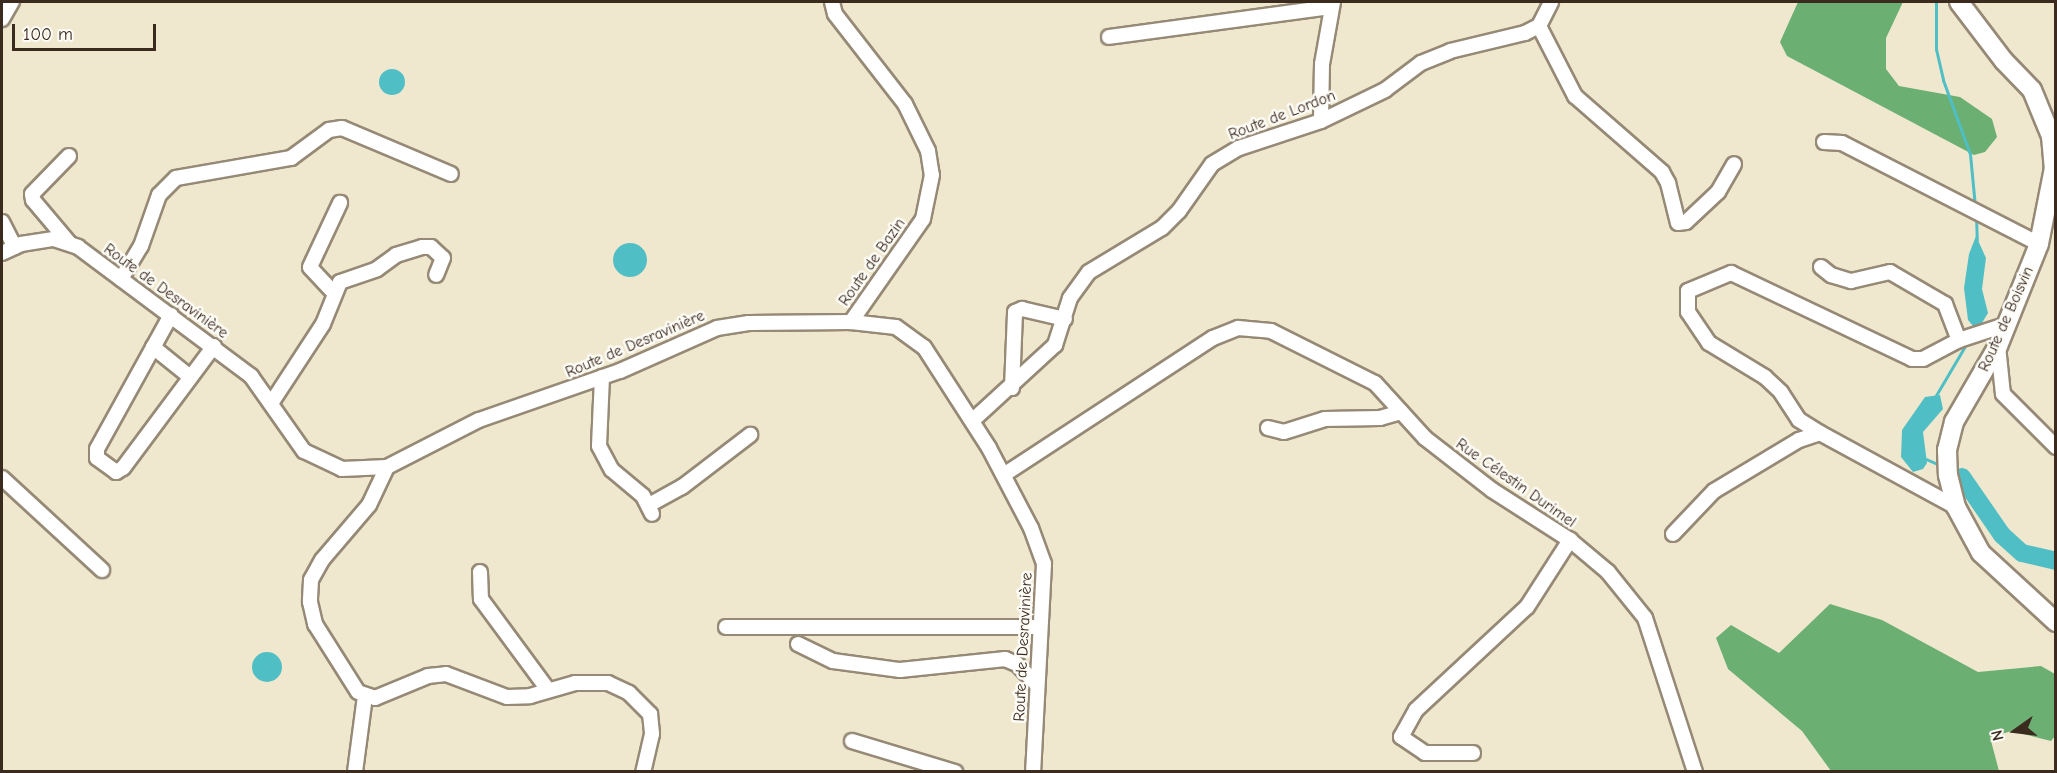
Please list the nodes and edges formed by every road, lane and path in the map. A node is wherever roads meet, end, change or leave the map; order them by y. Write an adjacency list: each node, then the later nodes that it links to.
1 (12, 2): 6 (street)
2 (831, 2): 25 (street, Route de Bazin)
3 (1551, 2): 7 (street)
4 (1332, 4): 8 (street); 9 (street)
5 (1963, 4): 15 (main road, Route de Boisvin)
6 (2, 19)
7 (1539, 26): 9 (street, Route de Lordon); 12 (street)
8 (1109, 37)
9 (1321, 121): 27 (street, Route de Lordon)
10 (1824, 142): 18 (street)
11 (69, 156): 17 (street)
12 (1734, 164)
13 (452, 174): 23 (street)
14 (340, 203): 24 (street)
15 (2052, 208): 18 (main road, Route de Boisvin)
16 (2, 222): 19 (street)
17 (70, 244): 19 (street, Route de Desravinière); 23 (street, Route de Desravinière)
18 (2039, 244): 30 (main road, Route de Boisvin)
19 (15, 247): 20 (street, Route de Desravinière)
20 (2, 253)
21 (1821, 267): 31 (street)
22 (436, 275): 24 (street)
23 (121, 279): 26 (street, Route de Desravinière)
24 (334, 293): 38 (street)
25 (866, 300): 28 (street, Route de Bazin); 29 (street)
26 (171, 315): 32 (street, Route de Desravinière); 34 (street)
27 (1065, 319): 37 (street, Route de Lordon); 37 (street)
28 (851, 322): 29 (street, Route de Desravinière); 36 (street, Route de Desravinière)
29 (880, 324): 40 (street, Route de Desravinière)
30 (2008, 324): 31 (street); 33 (main road, Route de Boisvin)
31 (1959, 340): 42 (street)
32 (214, 346): 35 (street); 38 (street, Route de Desravinière)
33 (1998, 346): 44 (street); 48 (main road, Route de Boisvin)
34 (153, 347): 35 (street); 35 (street)
35 (189, 376)
36 (602, 378): 43 (street); 45 (street, Route de Desravinière)
37 (1012, 388): 40 (street, Route de Lordon)
38 (272, 402): 45 (street, Route de Desravinière)
39 (1401, 412): 41 (street); 46 (street, Rue Célestin Durimel); 50 (street, Rue Célestin Durimel)
40 (972, 421): 46 (street, Route de Desravinière)
41 (1268, 428)
42 (1820, 433): 48 (street); 49 (street)
43 (750, 435)
44 (2055, 447)
45 (387, 467): 59 (street)
46 (1005, 474): 55 (street, Route de Desravinière)
47 (2, 478): 51 (street)
48 (1956, 507): 53 (main road, Route de Boisvin)
49 (1674, 534)
50 (1570, 540): 61 (street); 66 (street, Rue Célestin Durimel)
51 (102, 570)
52 (480, 572): 58 (street)
53 (2055, 622)
54 (726, 627): 55 (street)
55 (1039, 627): 57 (street, Route de Desravinière)
56 (798, 644): 57 (street)
57 (1036, 684): 65 (street, Route de Desravinière)
58 (548, 690): 59 (street); 63 (street)
59 (365, 696): 62 (street)
60 (852, 741): 64 (street)
61 (1473, 753)
62 (355, 771)
63 (644, 771)
64 (955, 771)
65 (1032, 771)
66 (1695, 771)

